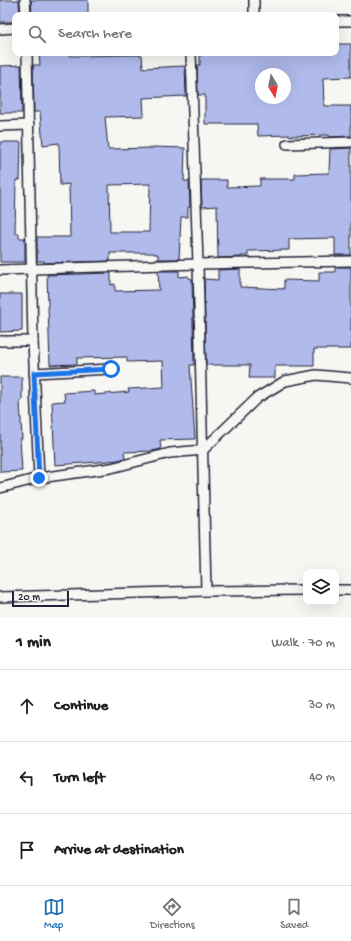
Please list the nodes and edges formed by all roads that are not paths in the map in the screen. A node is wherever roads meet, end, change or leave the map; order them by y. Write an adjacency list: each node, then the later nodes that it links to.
1 (25, 0): 3 (lane)
2 (254, 0): 4 (lane)
3 (26, 12)
4 (254, 12)
5 (339, 21): 6 (lane)
6 (351, 21)
7 (12, 28): 8 (lane)
8 (0, 29)
9 (27, 56): 11 (lane)
10 (191, 56): 16 (lane)
11 (29, 125): 12 (lane); 18 (lane)
12 (0, 126)
13 (351, 142): 14 (lane)
14 (287, 144)
15 (351, 261): 16 (lane)
16 (198, 264): 18 (lane); 24 (lane)
17 (0, 270): 18 (lane)
18 (32, 270): 20 (lane)
19 (0, 341): 20 (lane)
20 (33, 341): 22 (lane)
21 (111, 369): 22 (lane)
22 (34, 373): 25 (lane)
23 (351, 378): 24 (lane)
24 (203, 450): 25 (lane); 30 (lane)
25 (39, 478): 26 (lane)
26 (0, 488)
27 (303, 590): 30 (lane)
28 (339, 590): 29 (lane)
29 (351, 590)
30 (206, 591): 31 (lane)
31 (0, 598)

